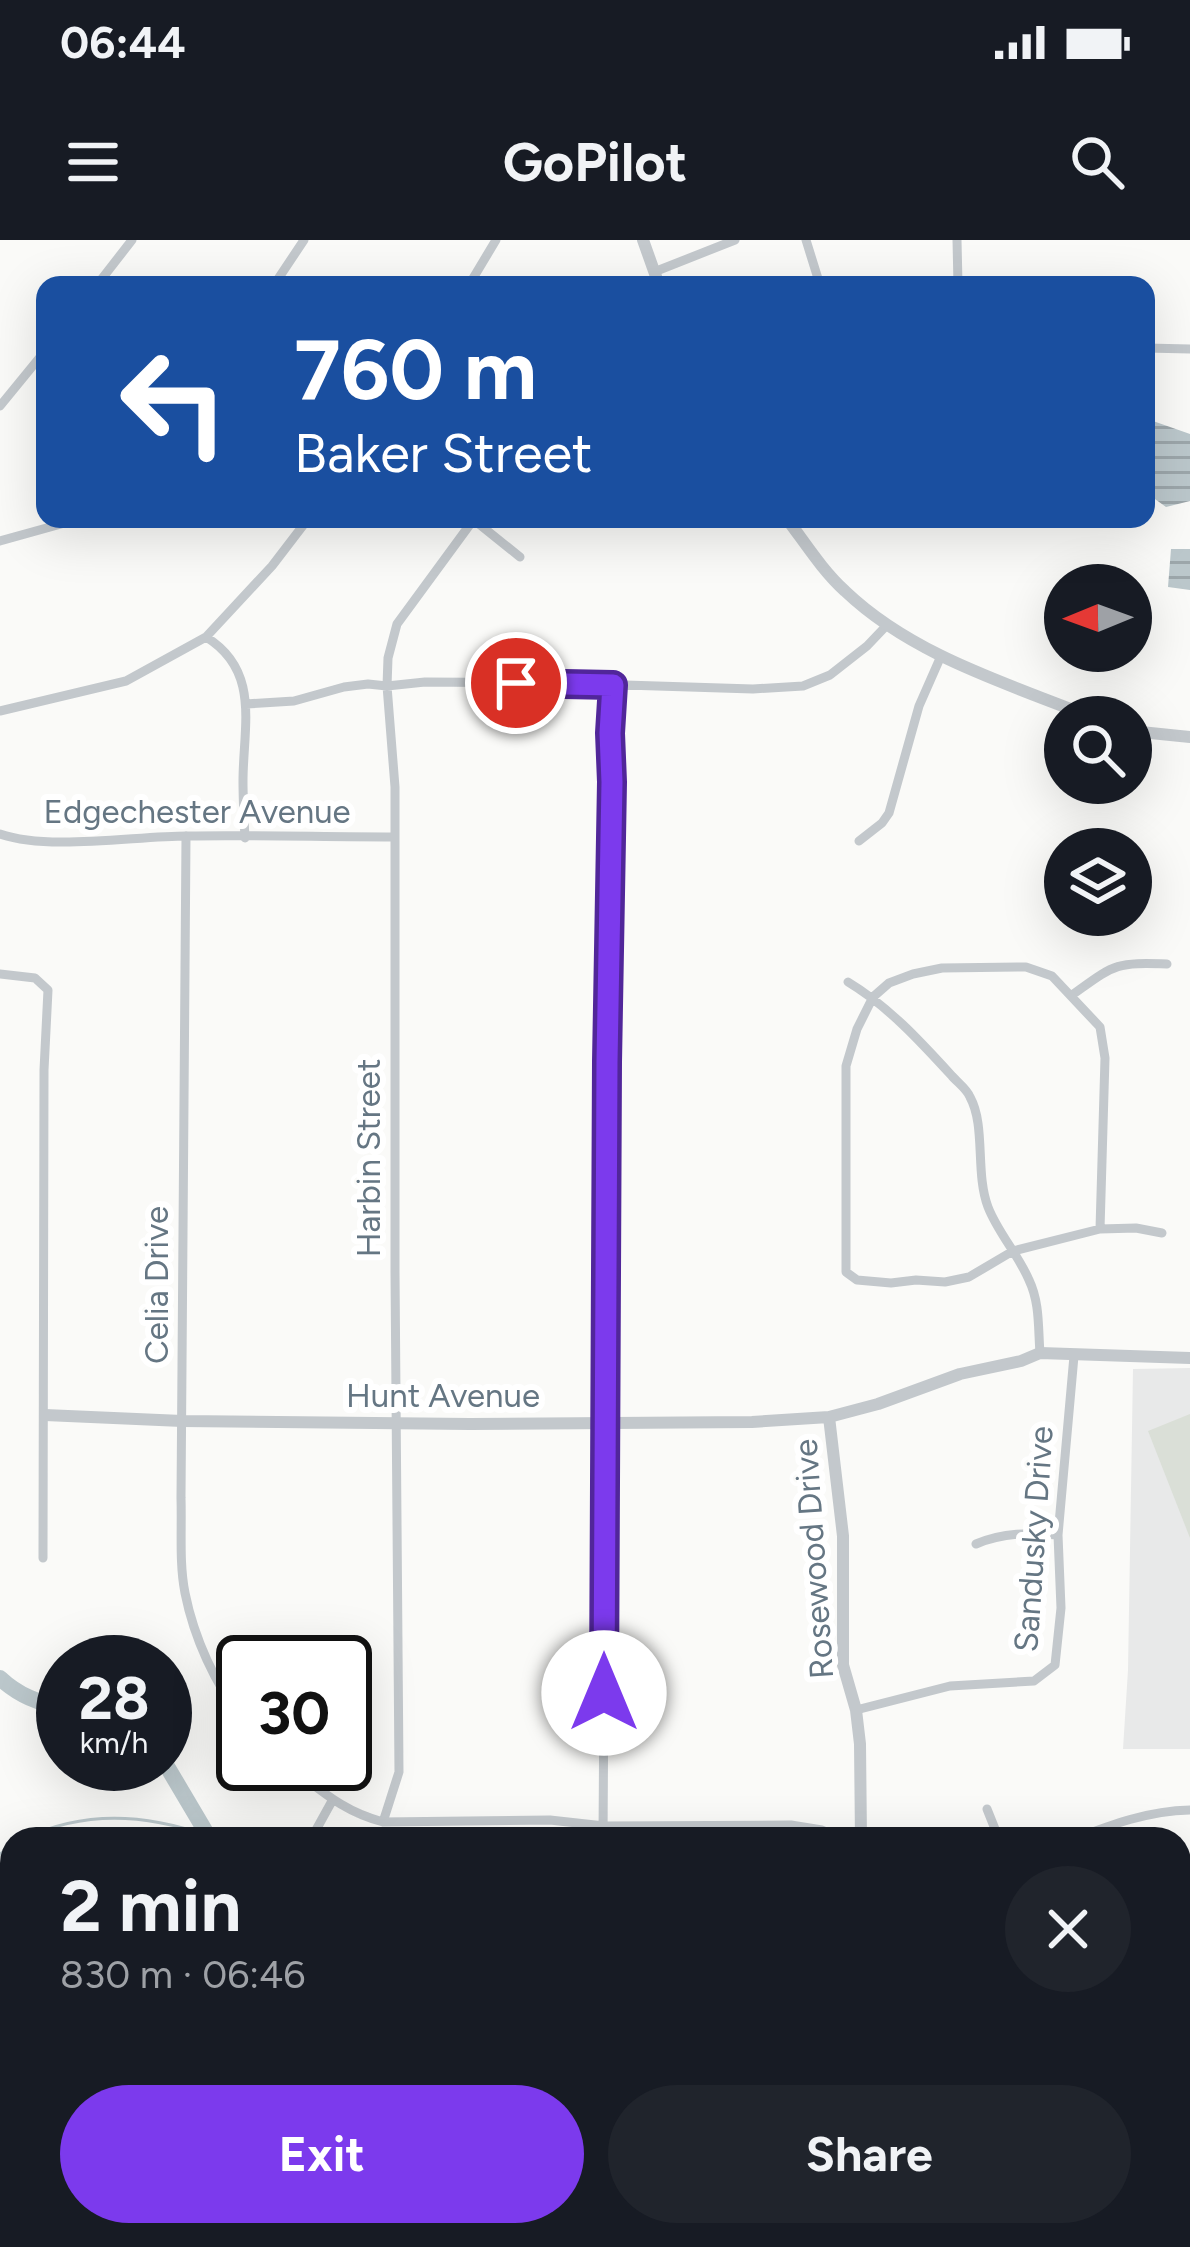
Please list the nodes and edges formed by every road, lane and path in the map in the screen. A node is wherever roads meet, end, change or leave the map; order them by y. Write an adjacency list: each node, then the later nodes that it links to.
1 (132, 240): 8 (street)
2 (304, 240): 9 (street)
3 (496, 240): 10 (street)
4 (643, 240): 11 (street)
5 (735, 240): 12 (street)
6 (806, 240): 13 (street)
7 (957, 240): 14 (street)
8 (104, 276)
9 (280, 276)
10 (474, 276)
11 (656, 276)
12 (661, 276)
13 (817, 276)
14 (958, 276)
15 (1155, 348): 16 (street)
16 (1190, 349)
17 (36, 362): 18 (street)
18 (0, 406)
19 (47, 528): 24 (street)
20 (301, 528): 26 (street)
21 (467, 528): 32 (street, Harbin Street)
22 (485, 528): 25 (street)
23 (794, 528): 27 (street)
24 (0, 541)
25 (520, 556)
26 (221, 622): 28 (street); 29 (street)
27 (887, 625): 30 (street); 31 (street)
28 (206, 637): 29 (street); 35 (street)
29 (226, 650): 34 (street)
30 (940, 656): 33 (street); 42 (street)
31 (613, 685): 32 (street); 58 (street)
32 (387, 686): 34 (street); 40 (street, Harbin Street)
33 (1044, 698)
34 (246, 704): 41 (street)
35 (0, 711)
36 (1152, 733): 37 (street)
37 (1190, 737)
38 (0, 834): 39 (street, Edgechester Avenue)
39 (186, 836): 41 (street, Edgechester Avenue); 57 (street, Celia Drive)
40 (394, 837): 41 (street, Edgechester Avenue); 55 (street, Harbin Street)
41 (245, 838)
42 (860, 841)
43 (1167, 964): 46 (street)
44 (0, 974): 54 (street)
45 (848, 982): 47 (street)
46 (1072, 995): 47 (street); 48 (street)
47 (873, 997): 50 (street); 50 (street)
48 (1100, 1229): 49 (street); 50 (street)
49 (1162, 1233)
50 (1013, 1251): 51 (street)
51 (1040, 1353): 52 (street, Hunt Avenue); 56 (street, Hunt Avenue)
52 (1075, 1356): 53 (street, Hunt Avenue); 59 (street, Sandusky Drive)
53 (1190, 1358)
54 (45, 1415): 57 (street, Hunt Avenue); 61 (street)
55 (396, 1416): 57 (street, Hunt Avenue); 58 (street, Hunt Avenue); 68 (street, Harbin Street)
56 (829, 1417): 58 (street, Hunt Avenue); 63 (street, Rosewood Drive)
57 (182, 1421): 62 (street, Celia Drive)
58 (606, 1423): 69 (street)
59 (1058, 1535): 60 (street); 63 (street, Sandusky Drive)
60 (976, 1544)
61 (43, 1558)
62 (216, 1679)
63 (856, 1710): 72 (street, Rosewood Drive)
64 (320, 1791): 65 (street)
65 (332, 1801): 68 (street); 70 (street)
66 (987, 1809): 73 (street)
67 (1190, 1810): 74 (street)
68 (383, 1822): 69 (street)
69 (604, 1826): 71 (street)
70 (318, 1827)
71 (803, 1827)
72 (861, 1827)
73 (994, 1827)
74 (1106, 1827)

